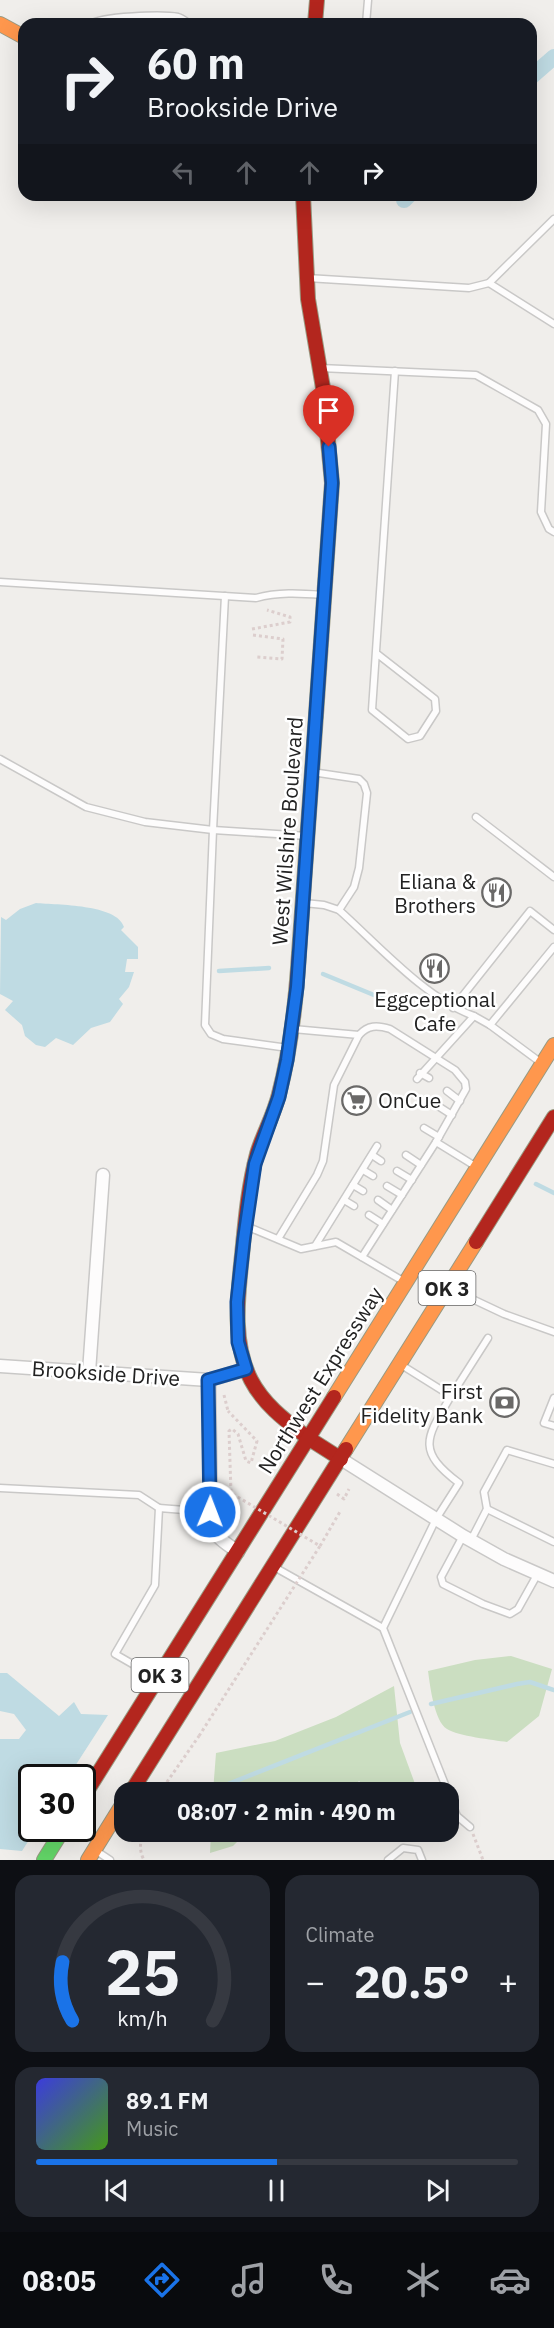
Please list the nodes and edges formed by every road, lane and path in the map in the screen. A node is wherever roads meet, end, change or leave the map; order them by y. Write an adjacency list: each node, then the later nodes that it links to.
1 (317, 0): 5 (main road)
2 (368, 0): 6 (lane)
3 (106, 18): 4 (lane)
4 (180, 18)
5 (316, 18)
6 (366, 18)
7 (0, 24): 8 (main road)
8 (18, 34)
9 (303, 201): 11 (main road, West Wilshire Boulevard)
10 (554, 219): 12 (lane)
11 (306, 278): 12 (lane); 14 (main road, West Wilshire Boulevard)
12 (489, 283): 13 (lane)
13 (554, 324)
14 (320, 368): 15 (lane); 18 (main road, West Wilshire Boulevard)
15 (394, 370): 16 (lane); 23 (lane)
16 (554, 532)
17 (0, 582): 19 (lane)
18 (324, 595): 19 (lane); 26 (main road, West Wilshire Boulevard)
19 (225, 596): 28 (lane)
20 (267, 610): 21 (path)
21 (252, 629)
22 (253, 635): 24 (path)
23 (376, 653): 23 (lane)
24 (257, 657)
25 (0, 759): 28 (lane)
26 (312, 772): 29 (main road, West Wilshire Boulevard); 32 (lane)
27 (476, 817): 30 (lane)
28 (213, 830): 29 (lane); 41 (lane)
29 (307, 836): 31 (main road, West Wilshire Boulevard)
30 (554, 876)
31 (303, 903): 32 (lane); 38 (main road, West Wilshire Boulevard)
32 (339, 910): 35 (lane)
33 (554, 930): 35 (lane)
34 (554, 947): 37 (lane)
35 (453, 1008): 36 (lane)
36 (474, 1016): 37 (lane); 42 (lane)
37 (490, 1024): 43 (lane)
38 (291, 1029): 39 (lane); 41 (main road, West Wilshire Boulevard)
39 (359, 1035): 42 (lane); 74 (lane)
40 (554, 1045): 43 (main road, Northwest Expressway / OK 3)
41 (288, 1048): 73 (main road, West Wilshire Boulevard)
42 (435, 1058): 44 (lane); 46 (lane)
43 (543, 1064): 57 (main road, Northwest Expressway / OK 3)
44 (429, 1078)
45 (447, 1091): 46 (lane)
46 (460, 1101): 48 (lane)
47 (438, 1106): 48 (lane)
48 (452, 1115): 51 (lane)
49 (554, 1117): 78 (main road, OK 3)
50 (424, 1128): 51 (lane)
51 (438, 1140): 56 (lane); 57 (lane)
52 (377, 1146): 53 (lane)
53 (372, 1155): 55 (lane); 58 (lane)
54 (406, 1155): 56 (lane)
55 (381, 1161)
56 (421, 1165): 62 (lane)
57 (478, 1168): 77 (main road, Northwest Expressway / OK 3)
58 (363, 1170): 61 (lane); 63 (lane)
59 (397, 1171): 62 (lane)
60 (103, 1175): 84 (street)
61 (373, 1176)
62 (412, 1180): 66 (lane)
63 (353, 1185): 65 (lane); 67 (lane)
64 (387, 1186): 66 (lane)
65 (363, 1191)
66 (402, 1195): 70 (lane)
67 (344, 1200): 69 (lane); 75 (lane)
68 (378, 1200): 70 (lane)
69 (354, 1206)
70 (392, 1210): 72 (lane)
71 (369, 1215): 72 (lane)
72 (383, 1224): 76 (lane)
73 (246, 1226): 74 (lane); 83 (main road, West Wilshire Boulevard)
74 (278, 1239): 75 (lane)
75 (315, 1246): 76 (lane)
76 (362, 1257): 77 (lane)
77 (406, 1283): 90 (main road, Northwest Expressway / OK 3)
78 (448, 1287): 79 (lane); 81 (main road, OK 3)
79 (554, 1332)
80 (488, 1338): 87 (lane)
81 (400, 1364): 87 (lane); 91 (main road, OK 3)
82 (0, 1366): 84 (street, Brookside Drive)
83 (246, 1369): 85 (street, Brookside Drive); 90 (main road, West Wilshire Boulevard)
84 (89, 1372): 85 (street, Brookside Drive)
85 (208, 1380): 99 (street)
86 (224, 1395): 103 (path, bridge)
87 (451, 1396): 100 (lane)
88 (554, 1398): 89 (lane)
89 (554, 1426)
90 (308, 1438): 91 (main road, West Wilshire Boulevard); 104 (main road, Northwest Expressway / OK 3)
91 (340, 1459): 100 (street); 105 (main road, OK 3)
92 (554, 1464): 97 (lane)
93 (0, 1488): 96 (lane)
94 (349, 1489): 95 (path)
95 (336, 1493)
96 (159, 1508): 99 (lane); 109 (lane)
97 (487, 1509): 101 (lane); 102 (lane)
98 (341, 1510): 103 (path)
99 (210, 1512): 104 (street)
100 (436, 1519): 101 (street); 108 (lane)
101 (467, 1538): 106 (street); 106 (lane)
102 (554, 1542)
103 (320, 1546): 112 (path, bridge)
104 (238, 1552): 109 (main road, Northwest Expressway / OK 3)
105 (273, 1566): 108 (lane); 111 (main road, OK 3)
106 (537, 1575): 107 (street)
107 (554, 1581)
108 (383, 1628): 113 (lane)
109 (158, 1678): 110 (main road, Northwest Expressway / OK 3)
110 (96, 1777)
111 (137, 1782)
112 (167, 1782)
113 (444, 1782)
114 (459, 1818): 116 (lane)
115 (114, 1819): 119 (main road)
116 (470, 1827): 125 (path)
117 (55, 1842): 120 (main road)
118 (142, 1842): 122 (path)
119 (92, 1855): 121 (lane)
120 (44, 1860)
121 (110, 1860)
122 (144, 1860)
123 (388, 1860): 124 (lane)
124 (422, 1860)
125 (483, 1860)

